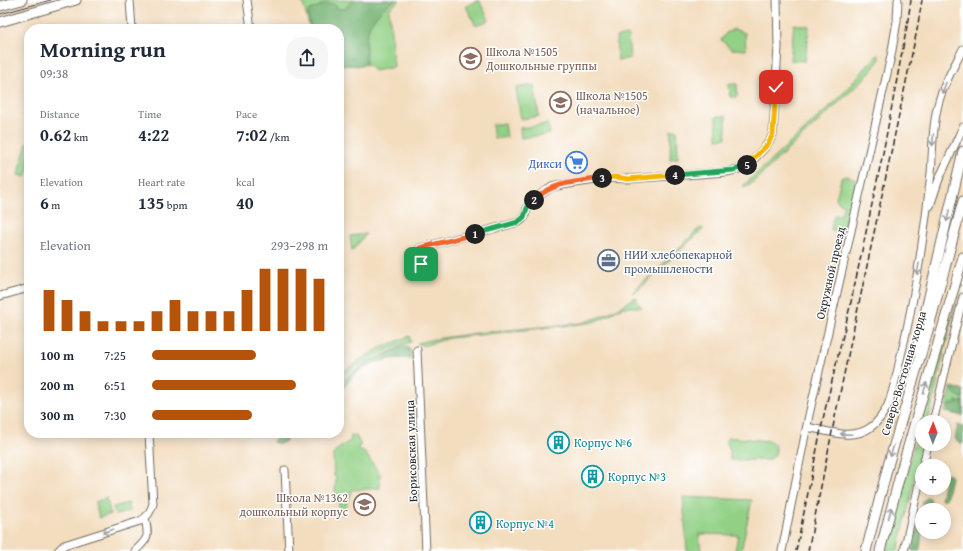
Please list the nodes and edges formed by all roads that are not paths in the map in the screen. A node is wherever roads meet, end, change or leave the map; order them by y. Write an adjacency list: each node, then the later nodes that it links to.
1 (22, 0): 7 (main road)
2 (76, 0): 8 (main road)
3 (130, 0): 9 (street)
4 (247, 0): 10 (street)
5 (776, 0): 17 (street)
6 (898, 0): 24 (street, Окружной проезд)
7 (0, 6)
8 (0, 22)
9 (132, 24)
10 (250, 24)
11 (963, 49): 15 (street, one-way to 15)
12 (963, 127): 15 (street)
13 (963, 150): 22 (main road, one-way to 22)
14 (963, 201): 22 (main road, Северо-Восточная хорда)
15 (925, 224): 24 (street, one-way to 24)
16 (963, 257): 35 (main road, Северо-Восточная хорда, one-way to 16)
17 (421, 264)
18 (24, 289): 19 (street)
19 (0, 296)
20 (963, 298): 23 (street)
21 (417, 350): 32 (street, Борисовская улица)
22 (903, 414): 34 (main road, Северо-Восточная хорда, one-way to 34)
23 (935, 415)
24 (807, 427): 33 (street, Окружной проезд)
25 (149, 438): 28 (street)
26 (285, 470): 31 (street)
27 (917, 495): 36 (street)
28 (145, 518): 29 (street, one-way to 29); 30 (street)
29 (58, 551)
30 (135, 551)
31 (289, 551)
32 (426, 551)
33 (782, 551)
34 (866, 551)
35 (880, 551)
36 (904, 551)

